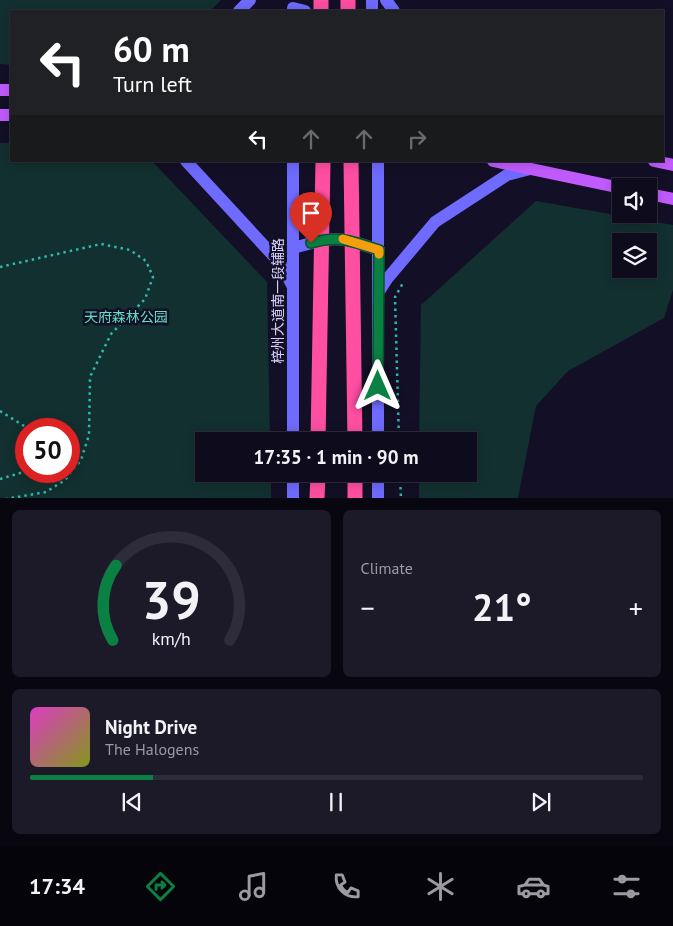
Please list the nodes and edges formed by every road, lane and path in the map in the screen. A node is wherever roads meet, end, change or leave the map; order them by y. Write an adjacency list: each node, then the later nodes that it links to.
1 (250, 0): 2 (main road)
2 (240, 10)
3 (187, 162): 19 (main road)
4 (293, 162): 15 (main road, 梓州大道南一段辅路)
5 (323, 162): 24 (highway, bridge)
6 (351, 162): 25 (highway, bridge)
7 (378, 162): 16 (main road)
8 (498, 162): 11 (main road)
9 (659, 162): 10 (main road)
10 (673, 165)
11 (530, 169): 12 (main road); 20 (main road)
12 (612, 186)
13 (657, 196): 14 (main road)
14 (673, 199)
15 (293, 248): 16 (main road); 19 (main road, 梓州大道南一段辅路)
16 (379, 250): 20 (main road)
17 (0, 267): 35 (path)
18 (404, 280): 27 (path)
19 (293, 287): 23 (main road, 梓州大道南一段辅路)
20 (378, 293): 26 (main road)
21 (0, 411): 22 (path)
22 (15, 420)
23 (293, 432)
24 (318, 432)
25 (355, 432)
26 (378, 432)
27 (399, 432)
28 (15, 475): 29 (path)
29 (0, 480)
30 (293, 482): 36 (main road)
31 (318, 482): 37 (highway)
32 (355, 482): 38 (highway)
33 (378, 482): 39 (main road)
34 (400, 482): 40 (path)
35 (6, 498)
36 (293, 498)
37 (318, 498)
38 (355, 498)
39 (378, 498)
40 (401, 498)

